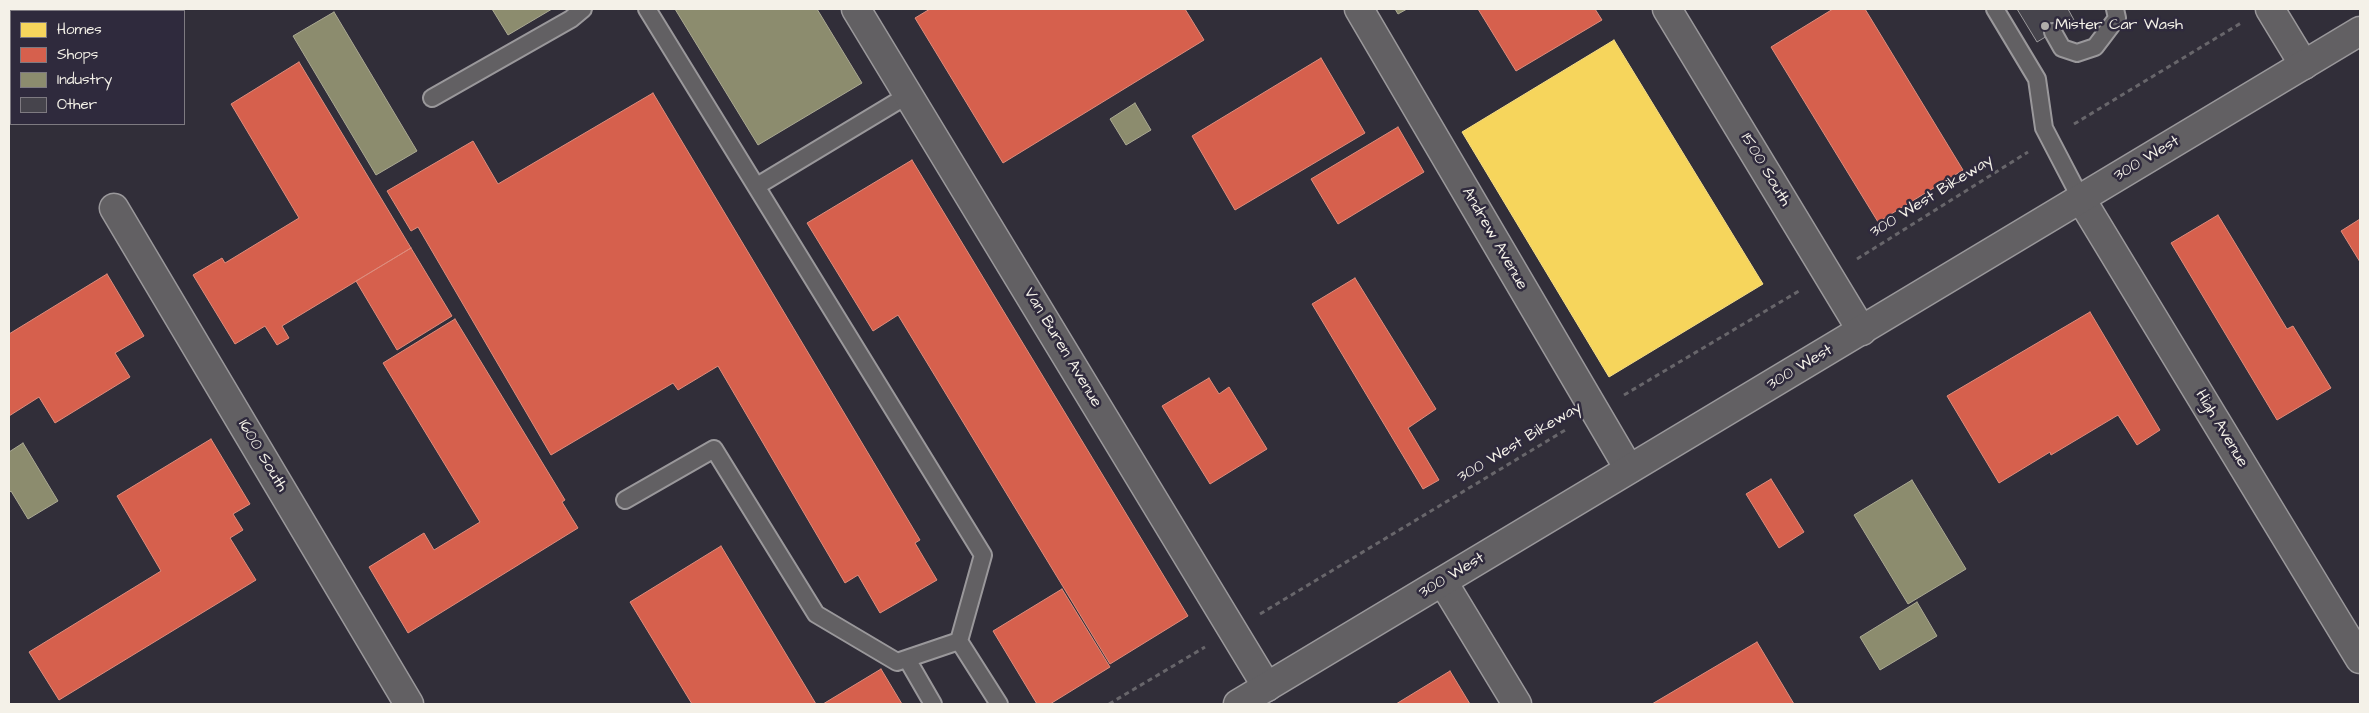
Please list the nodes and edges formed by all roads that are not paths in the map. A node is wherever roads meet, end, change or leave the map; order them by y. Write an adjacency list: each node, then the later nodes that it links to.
1 (583, 9): 13 (lane)
2 (647, 9): 14 (lane)
3 (856, 9): 12 (street, Van Buren Avenue)
4 (1359, 9): 18 (street, Andrew Avenue)
5 (1667, 9): 17 (street, 1500 South)
6 (1995, 9): 15 (lane)
7 (2115, 9): 10 (lane)
8 (2270, 9): 11 (street)
9 (2360, 31): 11 (street, 300 West)
10 (2053, 32)
11 (2304, 64): 15 (street, 300 West)
12 (908, 95): 14 (lane); 24 (street, Van Buren Avenue)
13 (432, 98)
14 (756, 186): 21 (lane)
15 (2082, 199): 17 (street, 300 West); 23 (street, High Avenue)
16 (114, 208): 25 (street, 1600 South)
17 (1862, 331): 18 (street, 300 West)
18 (1629, 469): 20 (street, 300 West)
19 (625, 500): 22 (lane)
20 (1444, 582): 24 (street, 300 West); 29 (street)
21 (960, 641): 22 (lane); 27 (lane)
22 (907, 659): 26 (lane)
23 (2360, 659)
24 (1267, 687): 28 (street, 300 West)
25 (409, 704)
26 (933, 704)
27 (999, 704)
28 (1238, 704)
29 (1517, 704)

